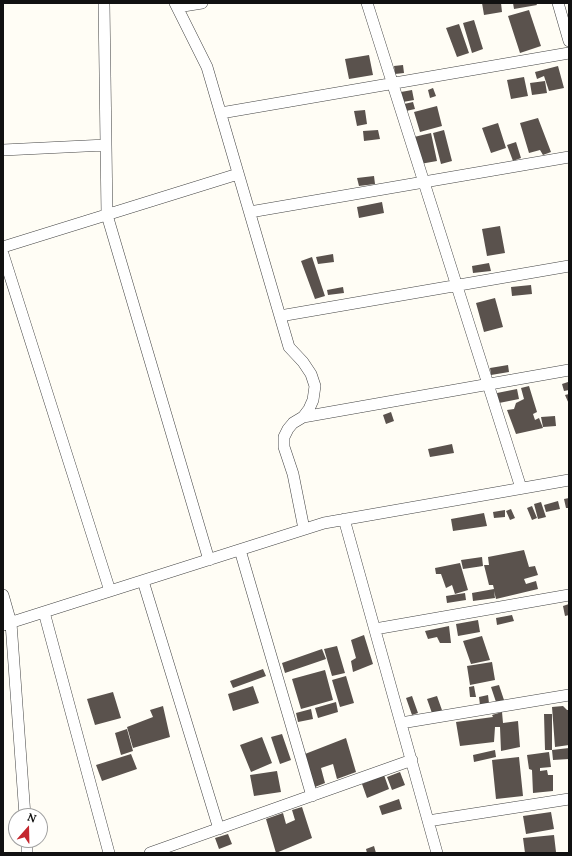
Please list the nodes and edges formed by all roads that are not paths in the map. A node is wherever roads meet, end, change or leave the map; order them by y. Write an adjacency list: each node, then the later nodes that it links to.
1 (104, 3): 10 (street)
2 (202, 3): 5 (street)
3 (368, 3): 8 (street)
4 (558, 3): 6 (street)
5 (176, 5): 9 (street)
6 (569, 41)
7 (569, 53): 8 (street)
8 (393, 83): 9 (street); 14 (street)
9 (221, 113): 13 (street)
10 (106, 145): 11 (street); 16 (street)
11 (3, 150)
12 (569, 157): 14 (street)
13 (238, 174): 15 (street); 16 (street)
14 (424, 182): 15 (street); 20 (street)
15 (250, 212): 21 (street)
16 (107, 215): 17 (street); 30 (street)
17 (3, 247)
18 (3, 254): 32 (street)
19 (569, 266): 20 (street)
20 (457, 286): 21 (street); 23 (street)
21 (280, 316): 24 (street)
22 (569, 370): 23 (street)
23 (488, 384): 24 (street); 26 (street)
24 (303, 416): 28 (street)
25 (569, 480): 26 (street)
26 (521, 488): 27 (street)
27 (344, 520): 28 (street); 37 (street)
28 (304, 530): 29 (street)
29 (240, 550): 30 (street); 41 (street)
30 (209, 560): 31 (street)
31 (143, 581): 32 (street); 45 (street)
32 (110, 591): 35 (street)
33 (3, 595): 36 (street)
34 (569, 595): 37 (street)
35 (44, 612): 36 (street); 46 (street)
36 (7, 624): 43 (street)
37 (375, 629): 39 (street)
38 (569, 695): 39 (street)
39 (401, 723): 40 (street)
40 (412, 760): 41 (street); 44 (street)
41 (312, 796): 45 (street)
42 (569, 799): 44 (street)
43 (24, 808)
44 (428, 821): 48 (street)
45 (219, 828): 47 (street)
46 (109, 853)
47 (150, 853)
48 (438, 853)

